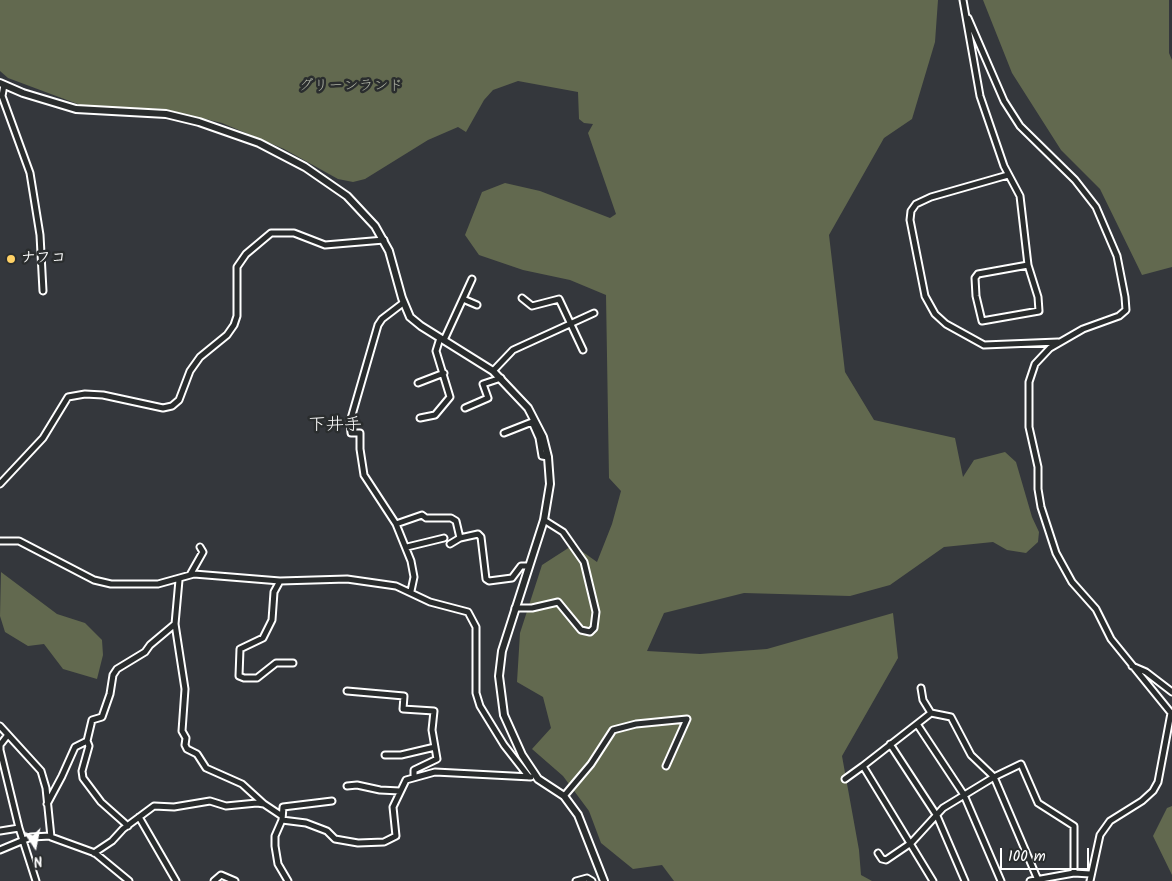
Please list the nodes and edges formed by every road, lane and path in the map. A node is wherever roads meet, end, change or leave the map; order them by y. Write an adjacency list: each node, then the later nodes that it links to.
1 (963, 0): 2 (street)
2 (968, 18): 4 (street); 16 (street)
3 (2, 84): 5 (street); 8 (street)
4 (1008, 175): 6 (street); 16 (street)
5 (384, 240): 11 (street); 26 (street)
6 (1028, 265): 6 (street)
7 (472, 279): 10 (street)
8 (43, 291)
9 (522, 298): 14 (street)
10 (463, 299): 12 (street); 15 (street)
11 (403, 302): 15 (street); 28 (street)
12 (477, 305)
13 (594, 313): 14 (street)
14 (570, 324): 17 (street); 18 (street)
15 (442, 339): 18 (street); 19 (street)
16 (1061, 342): 43 (street)
17 (584, 350)
18 (493, 371): 20 (street)
19 (444, 373): 21 (street); 23 (street)
20 (500, 378): 22 (street); 25 (street)
21 (418, 382)
22 (466, 408)
23 (420, 418)
24 (504, 433): 25 (street)
25 (548, 457): 27 (street)
26 (0, 484)
27 (544, 520): 35 (street); 40 (street)
28 (396, 524): 30 (street); 34 (street)
29 (444, 538): 34 (street)
30 (460, 538): 32 (street); 35 (street)
31 (0, 541): 37 (street)
32 (450, 544)
33 (200, 547): 36 (street)
34 (407, 547): 39 (street)
35 (528, 566): 40 (street)
36 (190, 576): 37 (street); 38 (street)
37 (179, 580): 41 (street)
38 (280, 581): 39 (street); 42 (street)
39 (411, 591): 58 (street)
40 (515, 608): 60 (street)
41 (175, 624): 51 (street); 68 (street)
42 (293, 663)
43 (1132, 666): 46 (street); 82 (street)
44 (921, 688): 47 (street)
45 (347, 691): 53 (street)
46 (1172, 692)
47 (931, 713): 48 (street); 59 (street)
48 (917, 724): 52 (street); 64 (street)
49 (0, 726): 50 (street)
50 (7, 736): 67 (street); 73 (street)
51 (87, 741): 67 (street); 72 (street)
52 (890, 744): 56 (street); 69 (street)
53 (435, 747): 54 (street); 57 (street)
54 (385, 755)
55 (666, 766): 65 (street)
56 (863, 766): 61 (street); 77 (street)
57 (414, 776): 58 (street); 63 (street)
58 (529, 777): 60 (street)
59 (994, 777): 64 (street); 81 (street); 83 (street)
60 (538, 779): 65 (street)
61 (845, 779)
62 (346, 786): 63 (street)
63 (400, 791): 71 (street)
64 (964, 795): 69 (street); 95 (street)
65 (564, 796): 92 (street)
66 (332, 801): 71 (street)
67 (47, 804): 75 (street)
68 (264, 804): 70 (street); 71 (street)
69 (937, 816): 77 (street); 94 (street)
70 (139, 817): 72 (street); 86 (street)
71 (282, 818): 89 (street)
72 (128, 826): 79 (street)
73 (20, 828): 74 (street); 76 (street)
74 (0, 831)
75 (51, 836): 76 (street); 79 (street)
76 (24, 842): 78 (street); 84 (street)
77 (911, 843): 80 (street); 93 (street)
78 (0, 850)
79 (94, 853): 85 (street)
80 (878, 853)
81 (1074, 873): 82 (street); 83 (street)
82 (1090, 874): 97 (street)
83 (1038, 880): 96 (street)
84 (36, 881)
85 (128, 881)
86 (176, 881)
87 (214, 881): 88 (street)
88 (235, 881)
89 (288, 881)
90 (576, 881): 91 (street)
91 (592, 881)
92 (604, 881)
93 (934, 881)
94 (965, 881)
95 (1001, 881)
96 (1030, 881)
97 (1090, 881)

